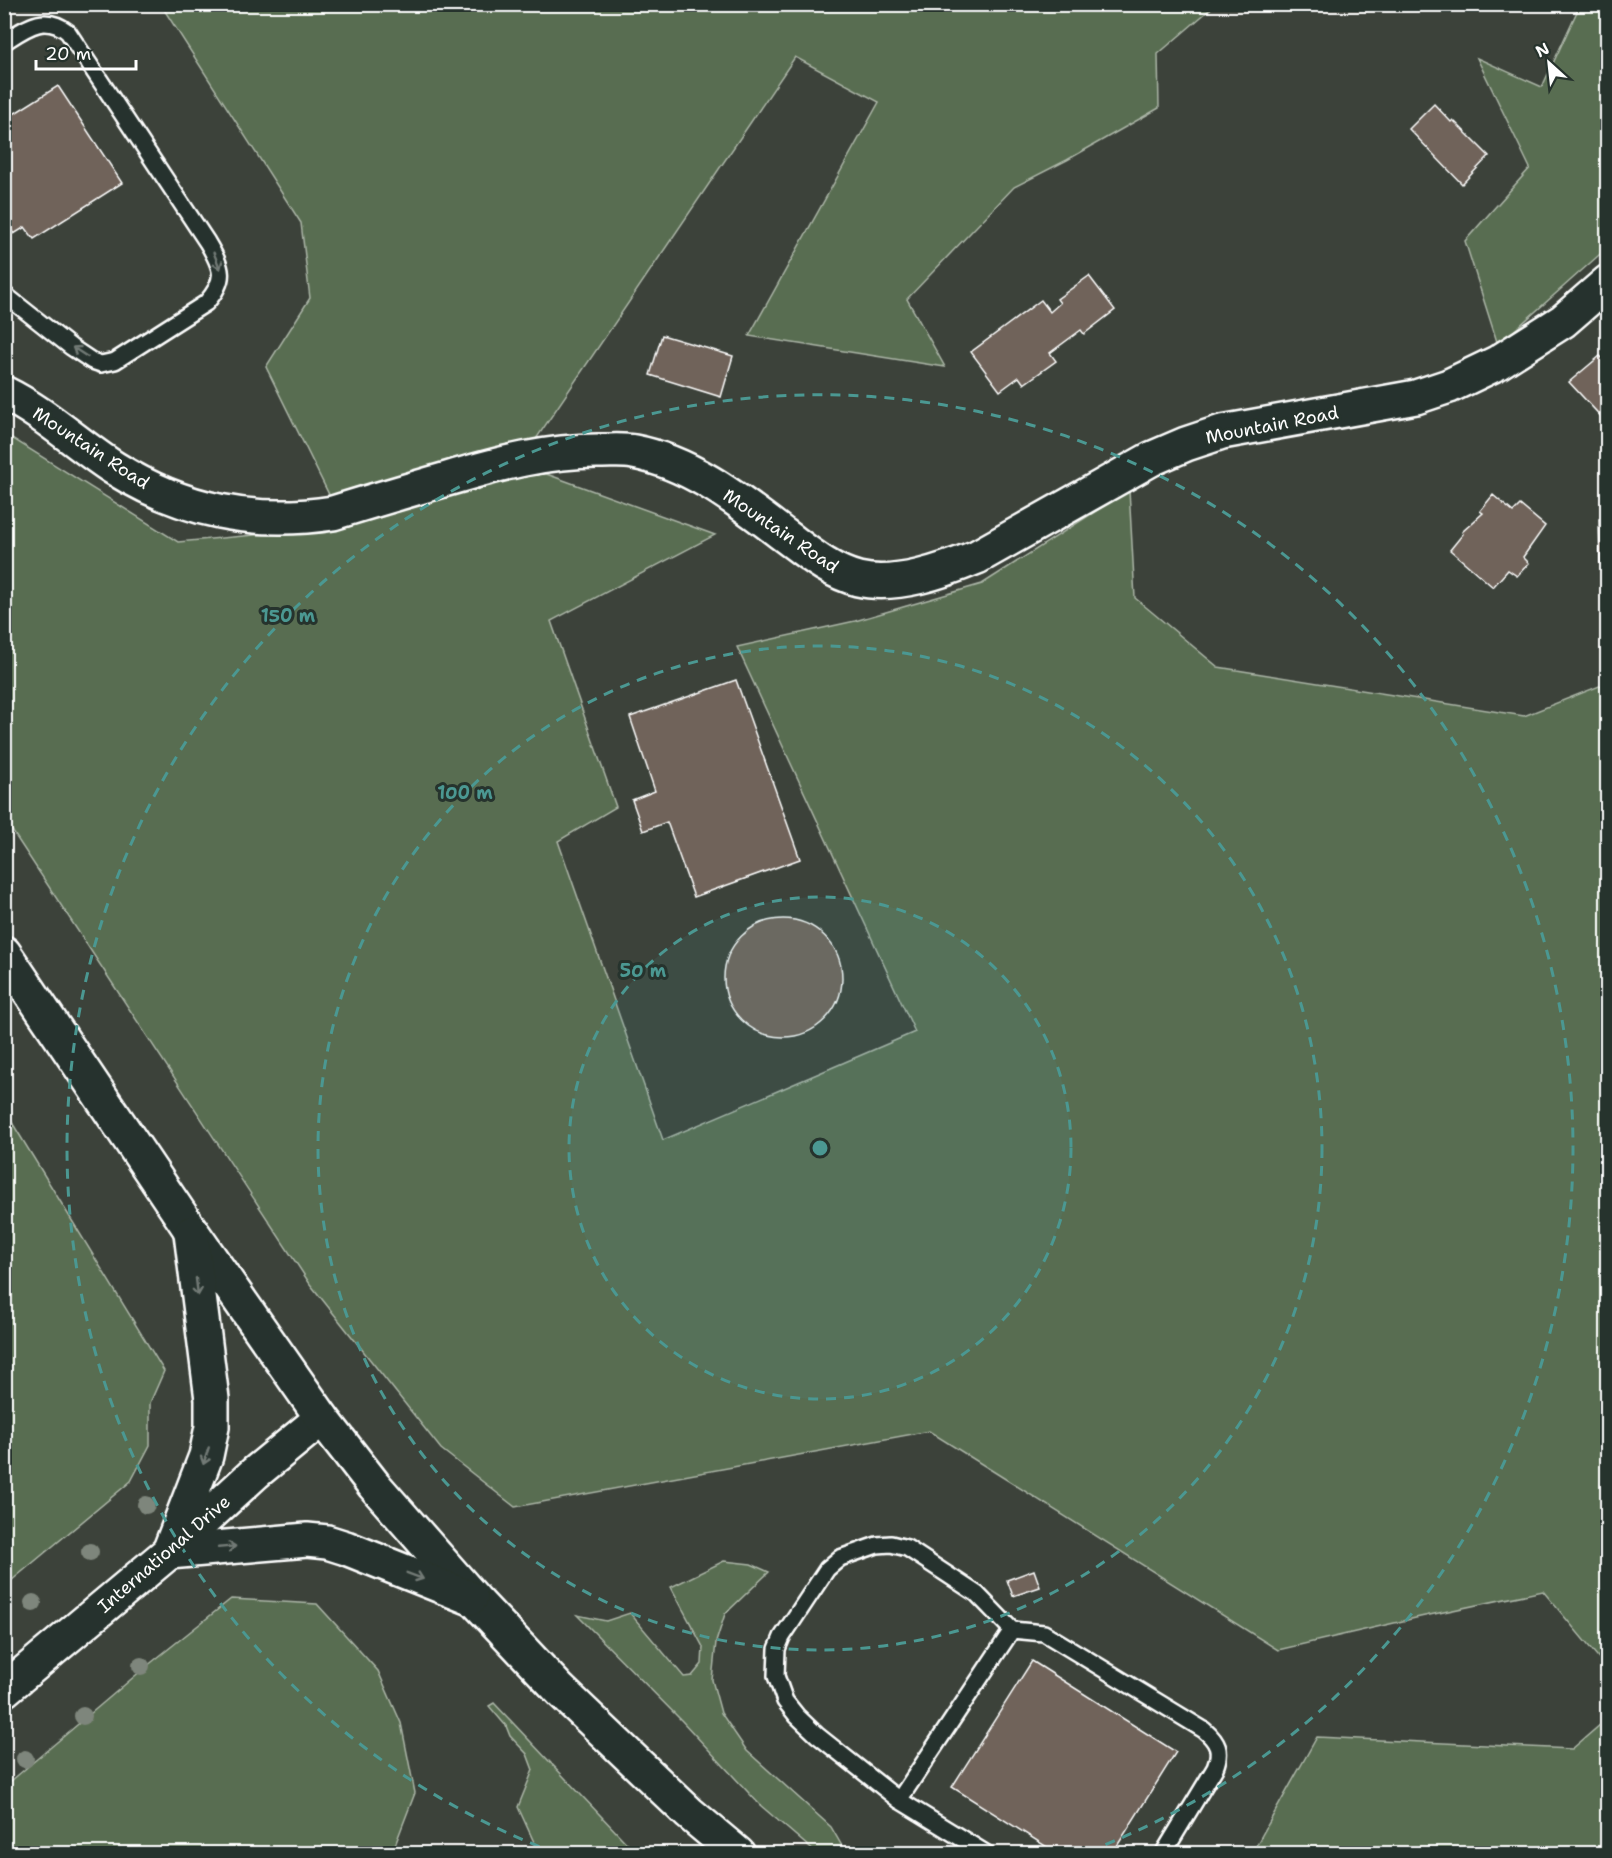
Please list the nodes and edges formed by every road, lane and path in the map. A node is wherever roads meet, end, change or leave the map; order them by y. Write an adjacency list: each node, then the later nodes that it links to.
1 (4, 42): 3 (lane, one-way to 3)
2 (1608, 282): 4 (main road, Mountain Road)
3 (4, 294)
4 (4, 393)
5 (4, 953): 6 (main road)
6 (190, 1229): 7 (main road); 8 (main road, one-way to 8)
7 (322, 1418): 8 (main road, International Drive); 9 (main road)
8 (169, 1552): 9 (main road, one-way to 9); 11 (main road, International Drive)
9 (475, 1600): 13 (main road)
10 (1012, 1630): 12 (lane); 12 (lane); 15 (lane)
11 (4, 1690)
12 (899, 1800): 14 (lane)
13 (738, 1854)
14 (987, 1854)
15 (1163, 1854)

